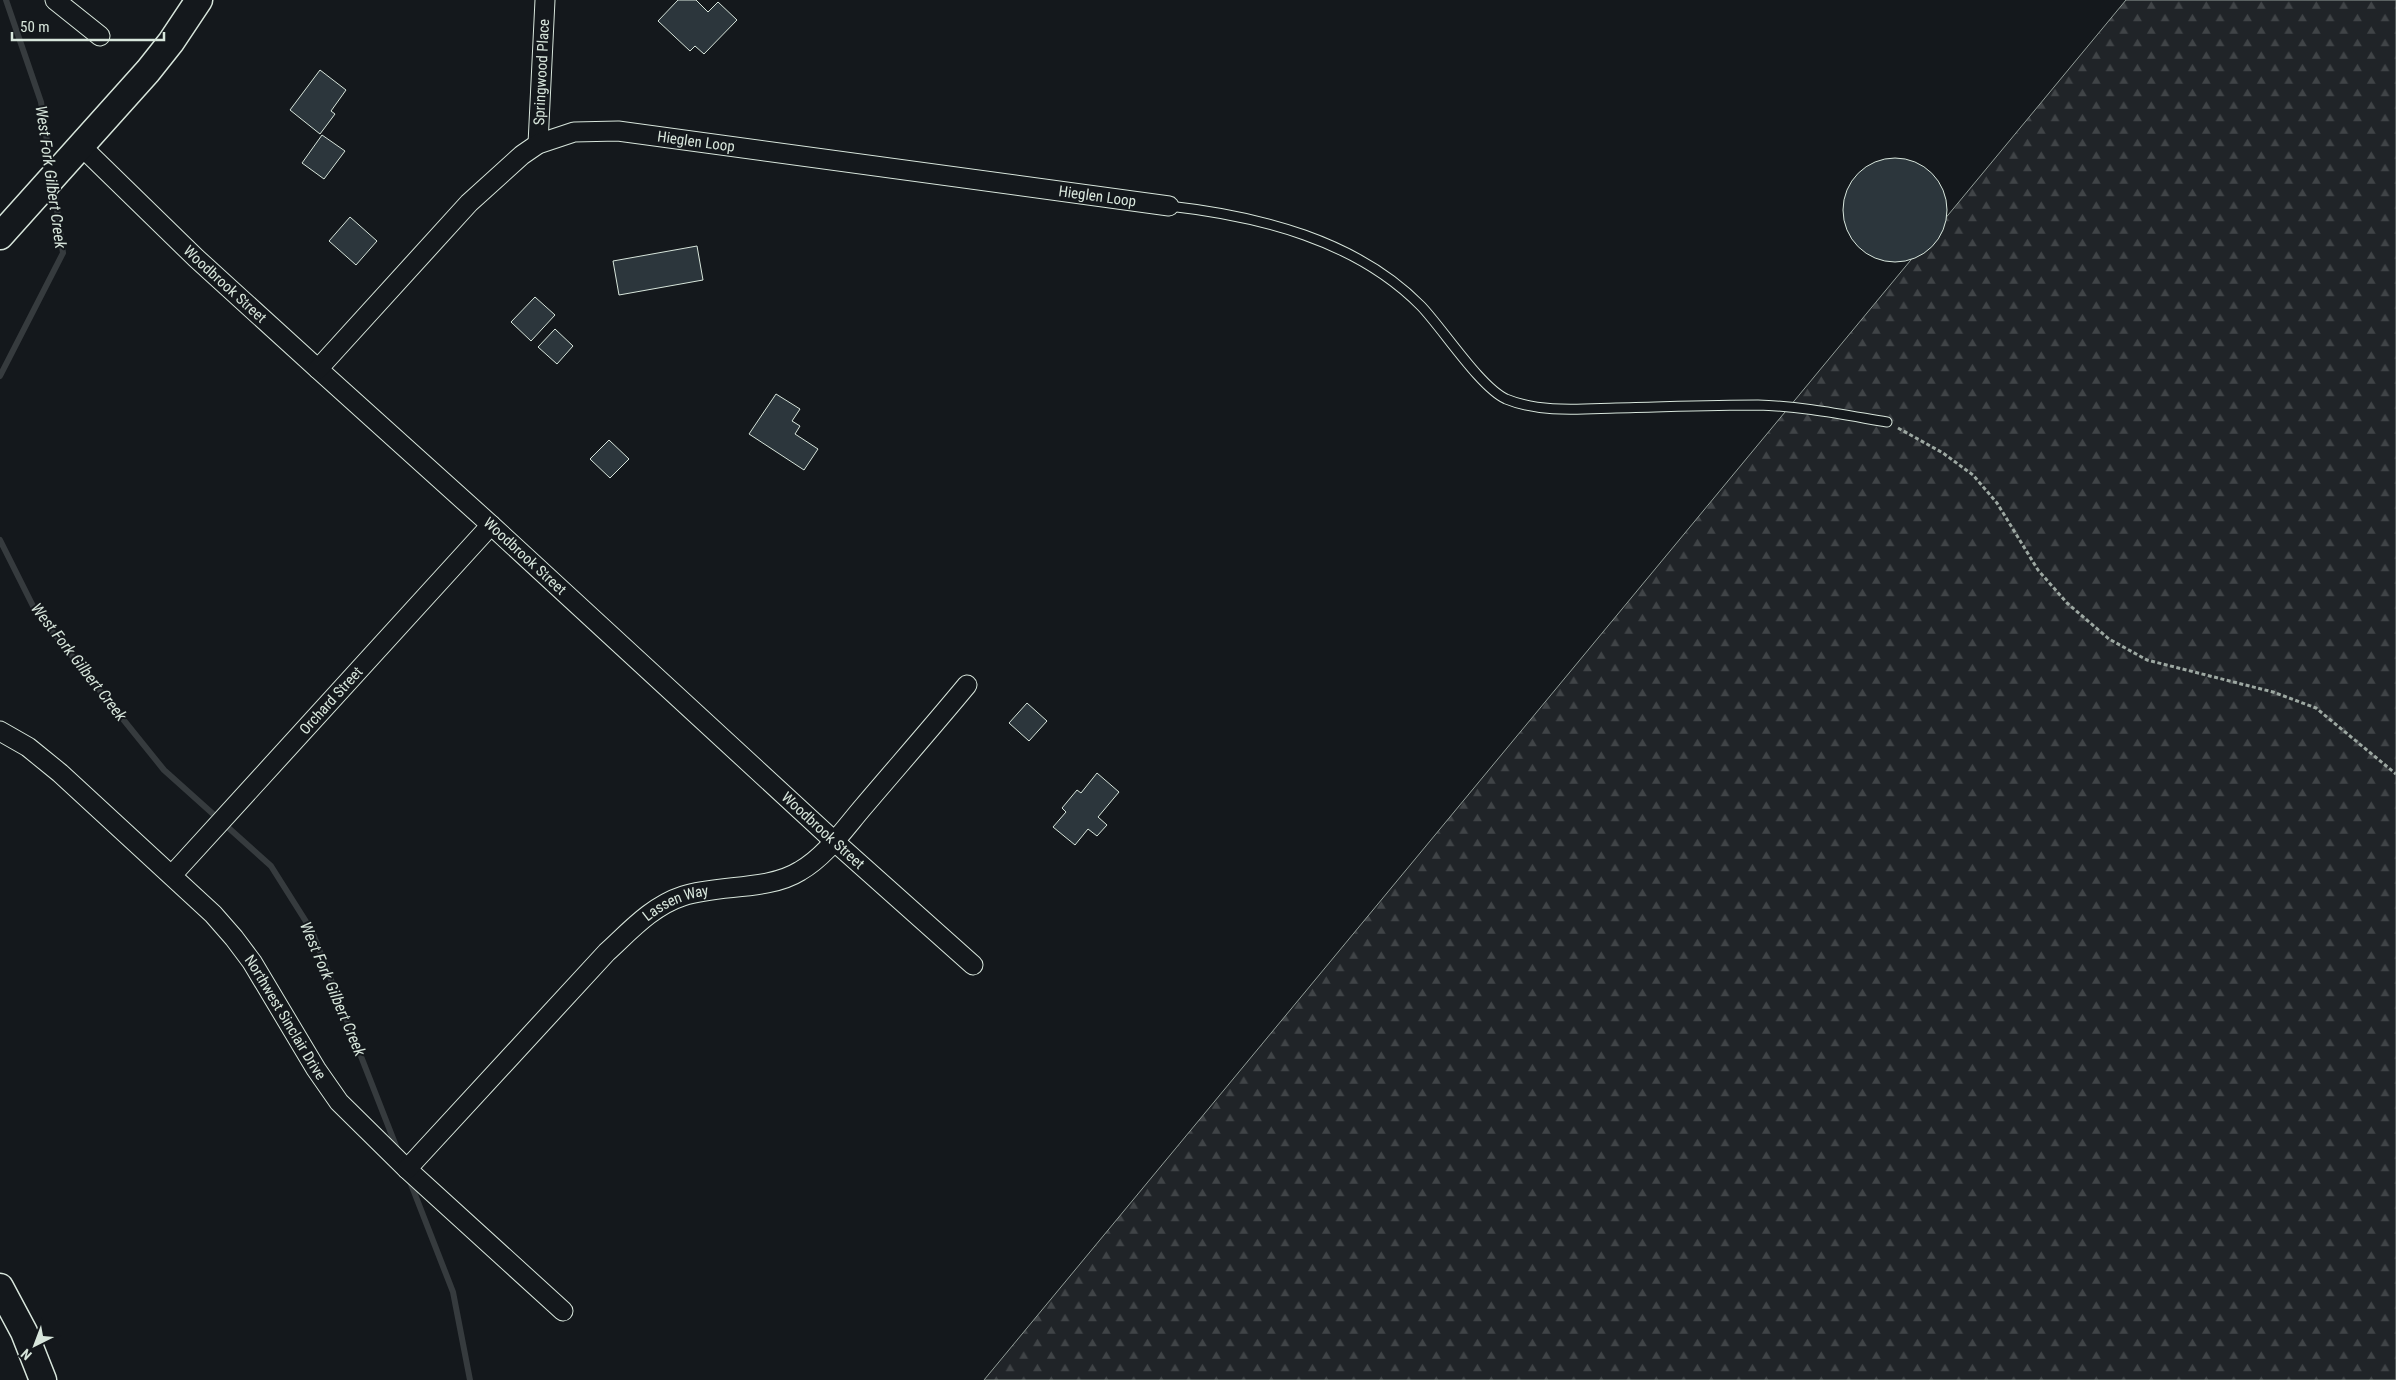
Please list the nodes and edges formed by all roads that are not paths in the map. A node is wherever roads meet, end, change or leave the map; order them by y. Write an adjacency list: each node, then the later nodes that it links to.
1 (55, 0): 4 (street)
2 (200, 0): 6 (main road)
3 (544, 0): 5 (street, Springwood Place)
4 (100, 36)
5 (538, 144): 7 (street, Hieglen Loop); 9 (street, Hieglen Loop)
6 (80, 145): 8 (main road); 9 (street, Woodbrook Street)
7 (1170, 206): 10 (lane)
8 (2, 229)
9 (318, 369): 11 (street, Woodbrook Street)
10 (1887, 422)
11 (491, 525): 14 (street, Woodbrook Street); 15 (street, Orchard Street)
12 (967, 685): 14 (street, Lassen Way)
13 (0, 731): 15 (street, Northwest Sinclair Drive)
14 (834, 841): 16 (street, Woodbrook Street); 17 (street, Lassen Way)
15 (172, 875): 17 (street, Northwest Sinclair Drive)
16 (973, 965)
17 (407, 1169): 19 (street, Northwest Sinclair Drive)
18 (0, 1287): 20 (main road)
19 (563, 1311)
20 (43, 1380)

